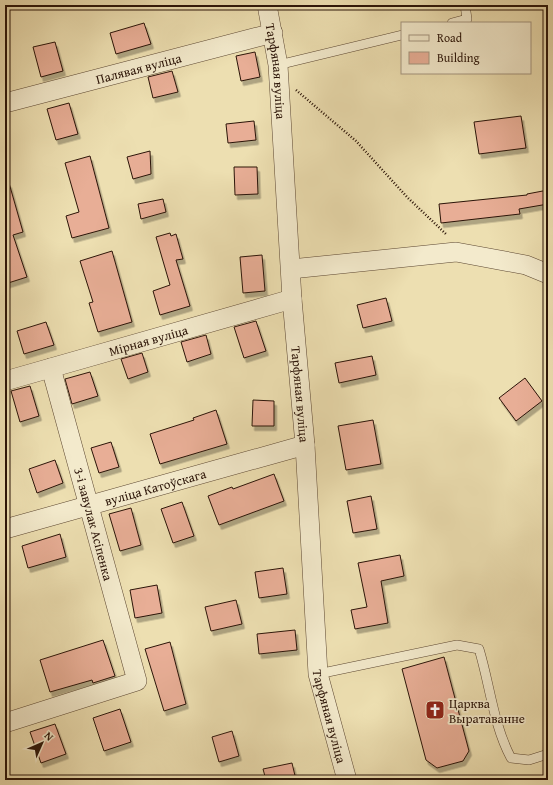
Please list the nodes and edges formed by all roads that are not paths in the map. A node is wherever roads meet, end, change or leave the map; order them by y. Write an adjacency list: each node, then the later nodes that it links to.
1 (267, 5): 4 (street, Тарфяная вуліца)
2 (465, 5): 3 (lane)
3 (456, 22)
4 (273, 33): 6 (street, Тарфяная вуліца); 7 (street, Палявая вуліца)
5 (401, 35): 6 (lane)
6 (279, 71): 8 (street, Тарфяная вуліца)
7 (5, 103)
8 (291, 269): 9 (street); 10 (street, Тарфяная вуліца)
9 (548, 274)
10 (292, 299): 11 (street, Мірная вуліца); 13 (street, Тарфяная вуліца)
11 (51, 368): 12 (street, Мірная вуліца); 14 (street, 3-і завулак Асіпенка)
12 (5, 381)
13 (305, 445): 14 (street, вуліца Катоўскага); 16 (street, Тарфяная вуліца)
14 (89, 506): 15 (street, вуліца Катоўскага); 17 (street, 3-і завулак Асіпенка)
15 (5, 529)
16 (318, 674): 18 (lane); 19 (street, Тарфяная вуліца)
17 (5, 723)
18 (548, 754)
19 (347, 780)

